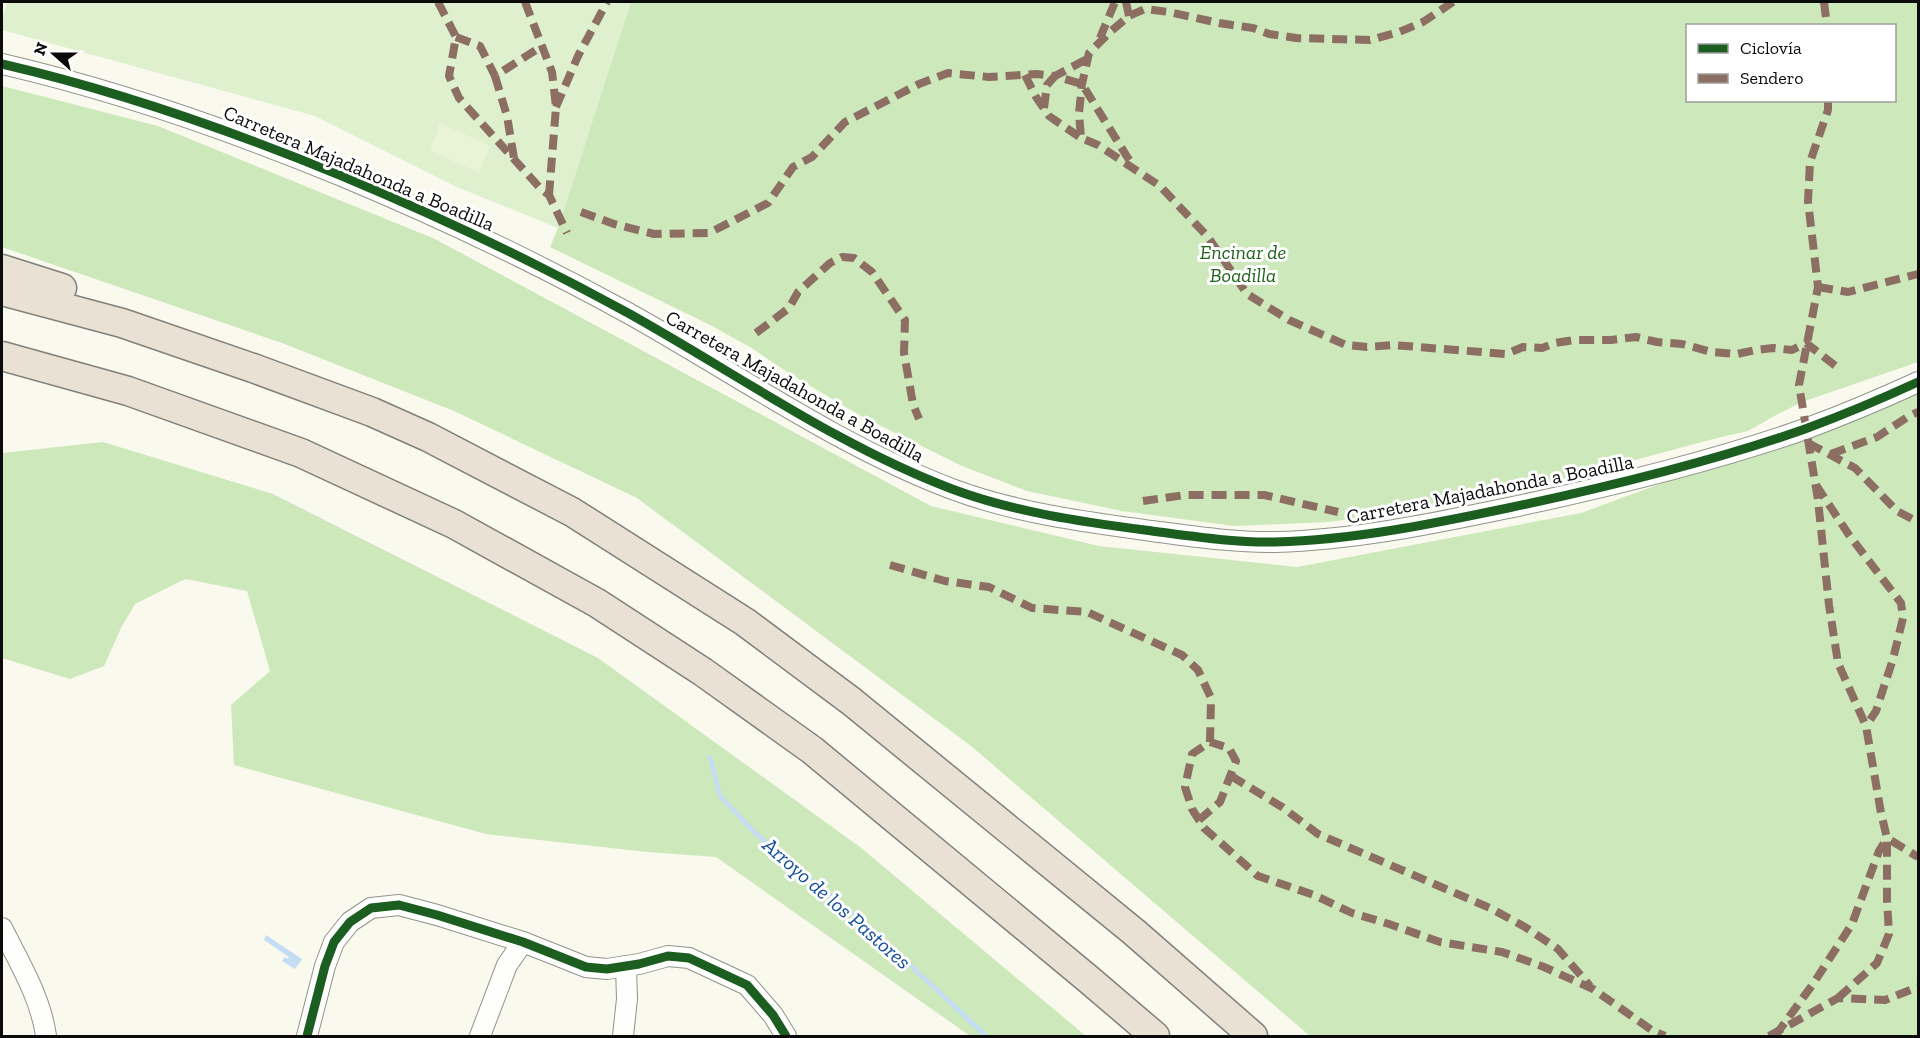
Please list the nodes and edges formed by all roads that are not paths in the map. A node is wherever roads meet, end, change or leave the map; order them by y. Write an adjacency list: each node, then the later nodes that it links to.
1 (2, 64): 5 (street, Carretera Majadahonda a Boadilla)
2 (2, 269): 6 (highway)
3 (2, 291): 6 (highway)
4 (2, 356): 15 (highway)
5 (1918, 382)
6 (372, 412): 16 (highway)
7 (2, 928): 10 (street)
8 (523, 942): 9 (street); 11 (street); 12 (street)
9 (626, 966): 13 (street); 14 (street)
10 (45, 1036)
11 (307, 1036)
12 (480, 1036)
13 (623, 1036)
14 (786, 1036)
15 (1155, 1036)
16 (1253, 1036)

